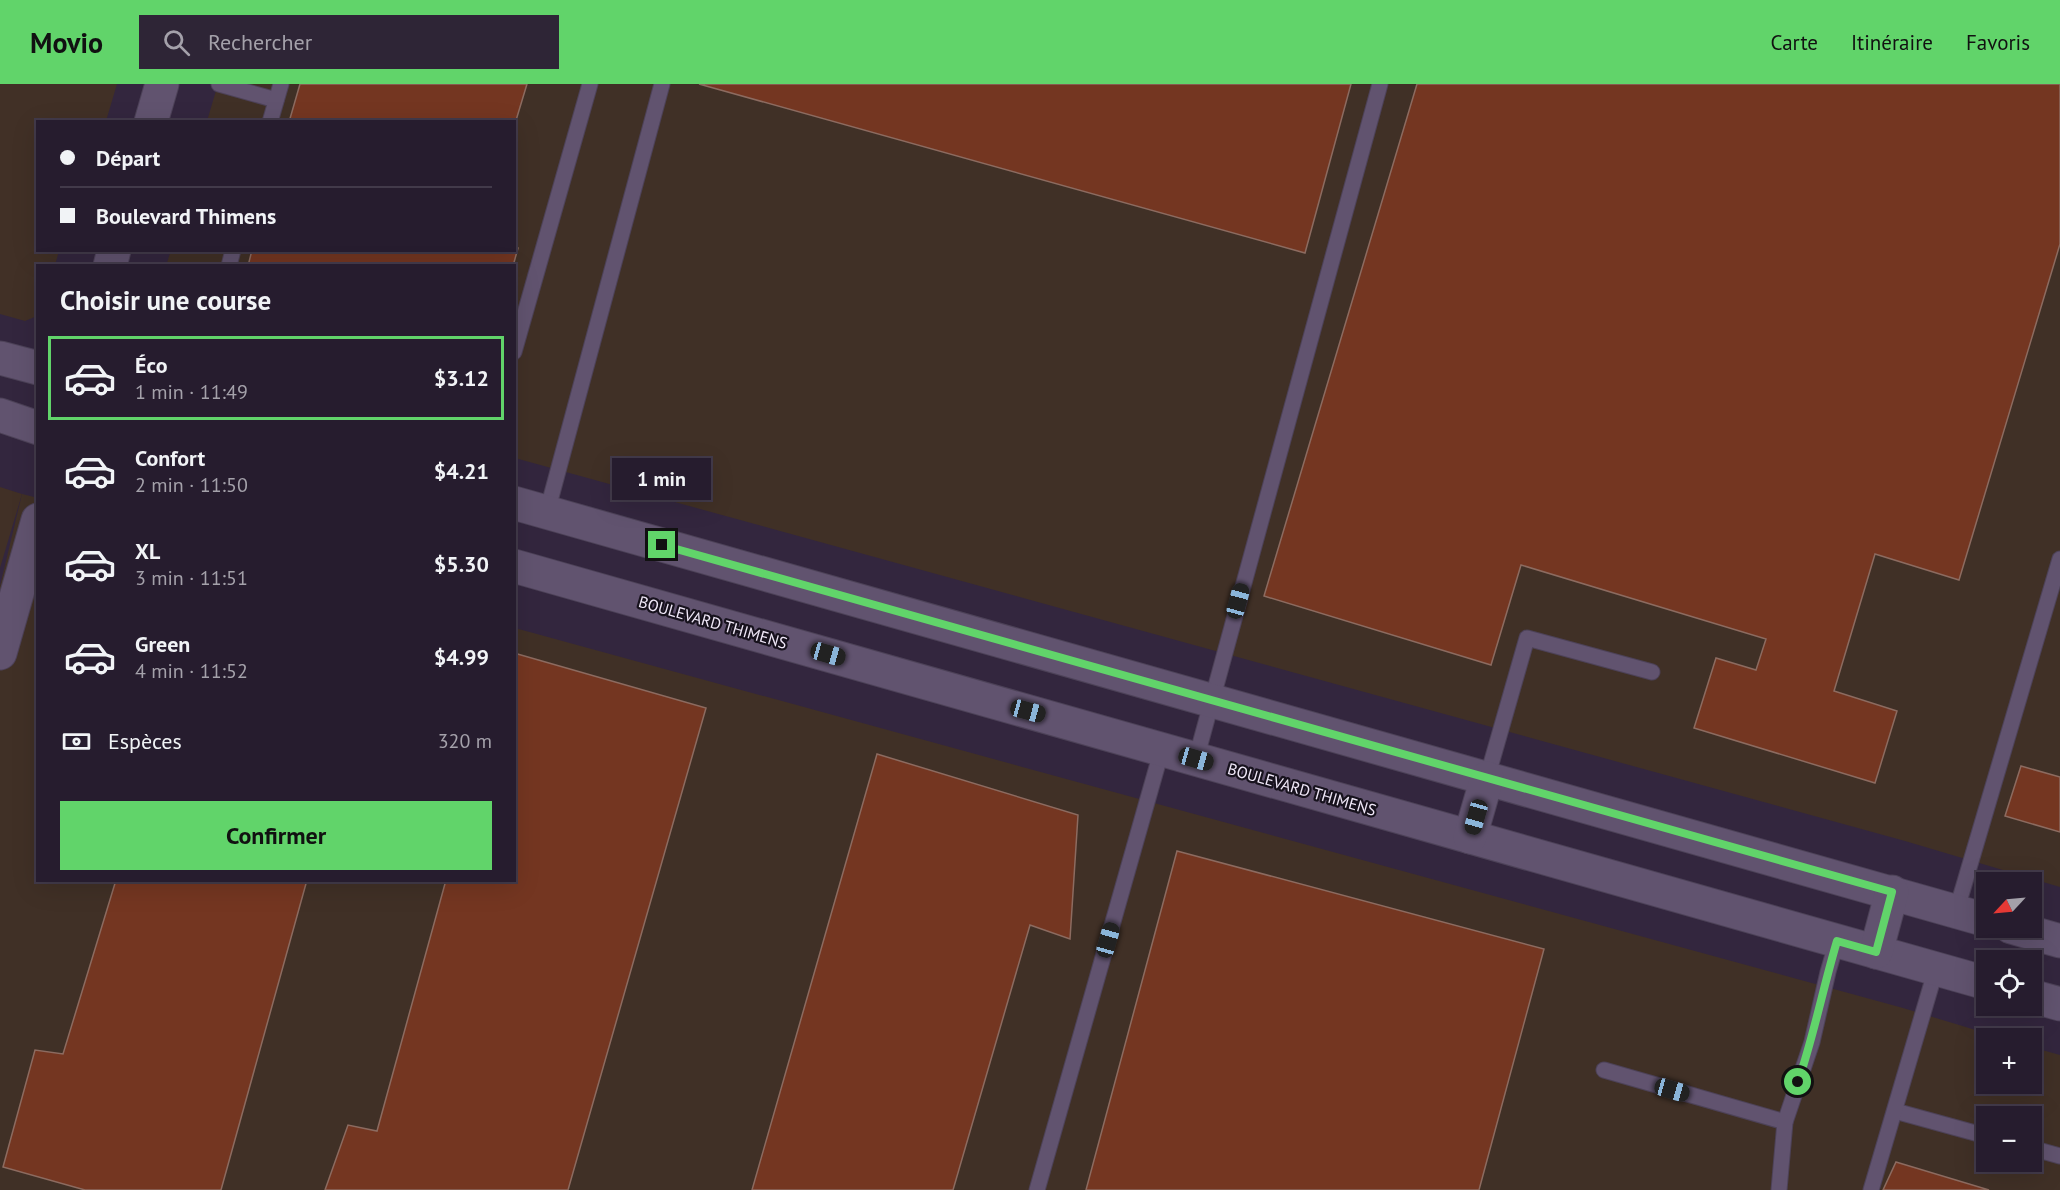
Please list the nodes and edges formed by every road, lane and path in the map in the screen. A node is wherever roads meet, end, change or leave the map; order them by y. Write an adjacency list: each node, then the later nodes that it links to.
1 (162, 84): 8 (street)
2 (219, 84): 7 (lane)
3 (280, 84): 7 (lane)
4 (590, 84): 10 (lane)
5 (662, 84): 16 (lane)
6 (1380, 84): 22 (lane)
7 (276, 100): 9 (lane)
8 (152, 120)
9 (271, 120)
10 (516, 345)
11 (0, 358): 12 (street)
12 (36, 367)
13 (0, 415): 14 (street)
14 (36, 427)
15 (516, 504): 16 (street)
16 (547, 512): 22 (street)
17 (36, 527): 20 (street)
18 (2060, 559): 28 (lane)
19 (516, 567): 23 (street, BOULEVARD THIMENS)
20 (0, 653)
21 (1652, 672): 25 (lane)
22 (1211, 700): 24 (lane); 25 (street)
23 (1162, 749): 24 (street, BOULEVARD THIMENS); 43 (lane)
24 (1196, 759): 26 (street, BOULEVARD THIMENS)
25 (1487, 778): 26 (street); 27 (street)
26 (1470, 837): 30 (street, BOULEVARD THIMENS)
27 (1892, 892): 28 (street); 32 (street)
28 (1971, 916)
29 (2042, 936): 31 (street)
30 (1837, 941): 32 (street, BOULEVARD THIMENS); 39 (lane)
31 (2060, 941)
32 (1876, 952): 33 (street, BOULEVARD THIMENS)
33 (1936, 969): 34 (street, BOULEVARD THIMENS); 38 (lane)
34 (1976, 980)
35 (2042, 999): 36 (street)
36 (2060, 1004)
37 (1604, 1070): 39 (lane)
38 (1895, 1111): 40 (lane); 45 (lane)
39 (1785, 1122): 44 (lane)
40 (1976, 1133)
41 (2042, 1151): 42 (lane)
42 (2060, 1156)
43 (1037, 1190)
44 (1779, 1190)
45 (1872, 1190)

